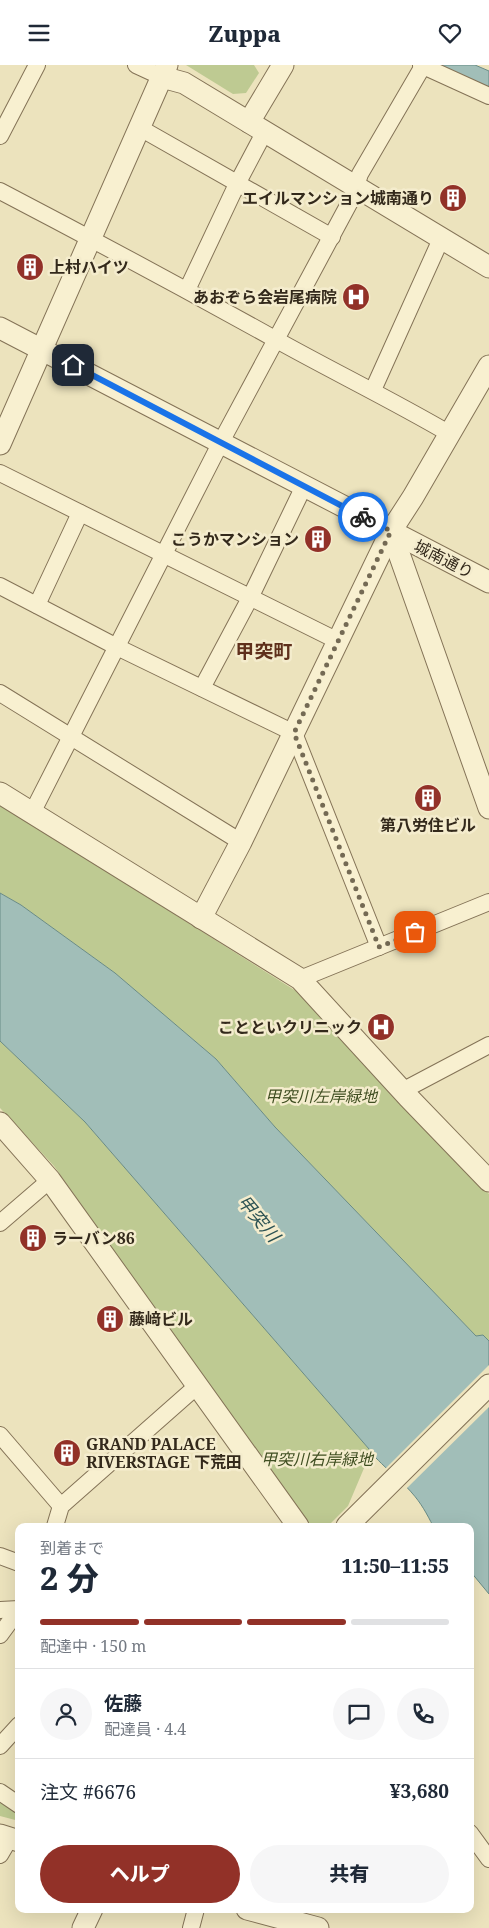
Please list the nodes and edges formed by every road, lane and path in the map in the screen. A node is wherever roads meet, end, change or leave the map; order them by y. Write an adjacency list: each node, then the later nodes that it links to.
1 (37, 65): 9 (street)
2 (136, 65): 5 (street)
3 (283, 65): 7 (street)
4 (422, 66): 6 (street); 11 (street)
5 (165, 71): 7 (street); 8 (street)
6 (489, 96)
7 (257, 127): 10 (street); 11 (street)
8 (140, 128): 10 (street); 15 (street)
9 (0, 136)
10 (237, 184): 13 (street); 17 (street)
11 (356, 187): 13 (street); 14 (street)
12 (0, 191): 15 (street)
13 (332, 237): 19 (street)
14 (441, 239): 16 (street); 22 (street)
15 (91, 240): 17 (street); 20 (street)
16 (489, 267)
17 (187, 290): 19 (street)
18 (0, 328): 20 (street, 城南通り)
19 (275, 339): 22 (street); 24 (street)
20 (43, 349): 24 (street, 城南通り); 25 (street)
21 (489, 366): 23 (street)
22 (373, 390): 23 (street)
23 (450, 434): 29 (street)
24 (220, 442): 27 (street, 城南通り); 30 (street)
25 (0, 444)
26 (0, 473): 28 (street)
27 (304, 486): 29 (street, 城南通り); 33 (street)
28 (80, 513): 30 (street); 34 (street)
29 (391, 531): 31 (street, 城南通り); 35 (street); 42 (street)
30 (164, 555): 33 (street); 36 (street)
31 (489, 582)
32 (0, 586): 34 (street)
33 (250, 598): 35 (street); 37 (street)
34 (37, 605): 36 (street)
35 (338, 641): 39 (street)
36 (117, 647): 37 (street); 40 (street)
37 (202, 688): 39 (street)
38 (0, 693): 40 (street)
39 (294, 733): 44 (street); 47 (street)
40 (71, 738): 43 (street); 44 (street)
41 (0, 793): 43 (street)
42 (489, 808)
43 (32, 813): 46 (street)
44 (241, 843): 46 (street)
45 (489, 902): 47 (street)
46 (201, 919): 48 (street)
47 (379, 947): 48 (street)
48 (300, 979): 50 (street)
49 (489, 1045): 50 (street)
50 (402, 1091): 53 (street)
51 (0, 1123): 52 (street)
52 (50, 1180): 54 (street); 56 (street)
53 (489, 1181)
54 (0, 1223)
55 (489, 1385): 59 (street)
56 (197, 1387): 58 (street); 61 (street)
57 (0, 1435): 58 (street)
58 (61, 1506): 60 (street)
59 (352, 1521)
60 (56, 1523)
61 (296, 1523)
62 (0, 1556): 63 (street)
63 (15, 1562)
64 (15, 1609): 65 (street)
65 (0, 1610)
66 (15, 1614): 67 (street)
67 (0, 1635)
68 (15, 1729): 69 (street)
69 (0, 1746)
70 (0, 1792): 71 (street)
71 (15, 1802)
72 (474, 1838): 73 (street)
73 (489, 1859)
74 (90, 1913): 77 (street)
75 (195, 1913): 78 (street)
76 (262, 1913): 79 (street)
77 (83, 1928)
78 (191, 1928)
79 (318, 1928)

